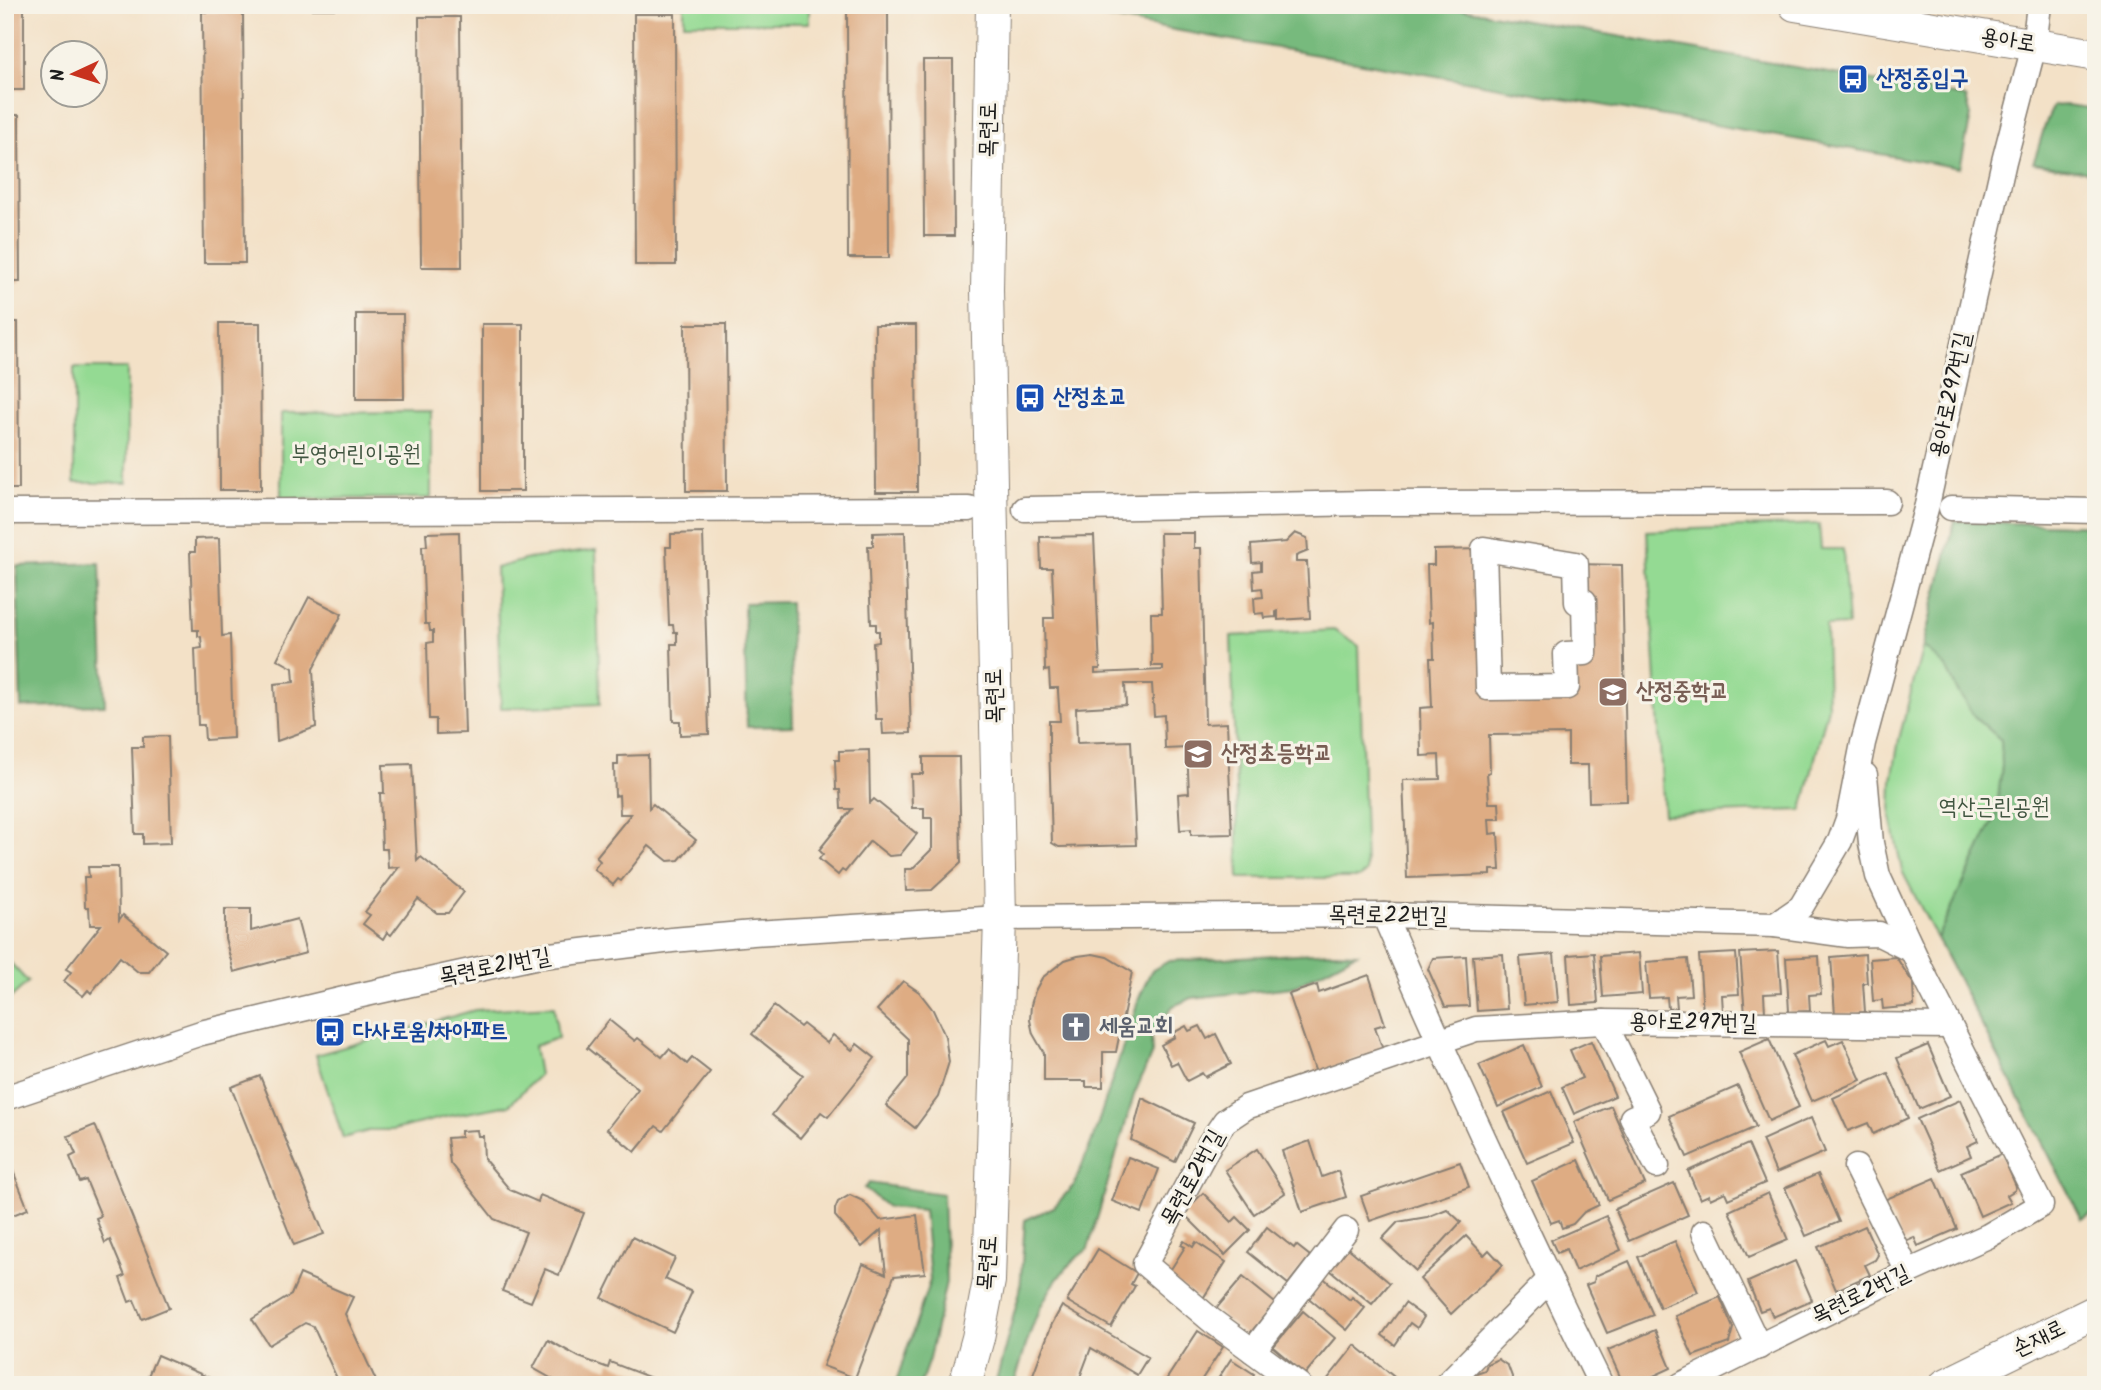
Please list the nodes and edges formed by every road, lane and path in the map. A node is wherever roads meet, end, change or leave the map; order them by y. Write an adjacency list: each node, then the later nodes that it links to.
1 (992, 5): 17 (main road, 목련로)
2 (1795, 5): 4 (main road, 용아로)
3 (2039, 5): 4 (street, 용아로297번길)
4 (2034, 46): 5 (main road, 용아로); 13 (street, 용아로297번길)
5 (2096, 55)
6 (1887, 502): 9 (street)
7 (1951, 508): 10 (street)
8 (969, 509): 11 (street)
9 (1025, 509)
10 (2096, 511)
11 (5, 512)
12 (1488, 688): 12 (street)
13 (1863, 743): 14 (street, 용아로297번길); 15 (street)
14 (1820, 878): 15 (street); 18 (street, 용아로297번길); 19 (street)
15 (1881, 881): 19 (street); 20 (street)
16 (1384, 915): 17 (street, 목련로22번길); 18 (street, 목련로22번길); 23 (street)
17 (1000, 918): 24 (street, 목련로21번길); 34 (main road, 목련로)
18 (1775, 925): 19 (street, 목련로22번길)
19 (1848, 933): 20 (street, 목련로22번길)
20 (1911, 950): 22 (street)
21 (1604, 1022): 22 (street, 용아로297번길); 23 (street, 용아로297번길); 25 (street)
22 (1949, 1026): 29 (street, 목련로2번길)
23 (1439, 1042): 30 (street); 33 (street, 목련로2번길)
24 (5, 1098)
25 (1657, 1166)
26 (1856, 1167): 29 (street)
27 (1346, 1230): 33 (street)
28 (1704, 1232): 32 (street)
29 (1908, 1272): 32 (street, 목련로2번길)
30 (1549, 1280): 36 (street); 37 (street)
31 (2096, 1312): 39 (main road, 손재로)
32 (1759, 1346): 38 (street, 목련로2번길)
33 (1253, 1351): 35 (street, 목련로2번길)
34 (965, 1385)
35 (1299, 1385)
36 (1446, 1385)
37 (1601, 1385)
38 (1681, 1385)
39 (1945, 1385)

